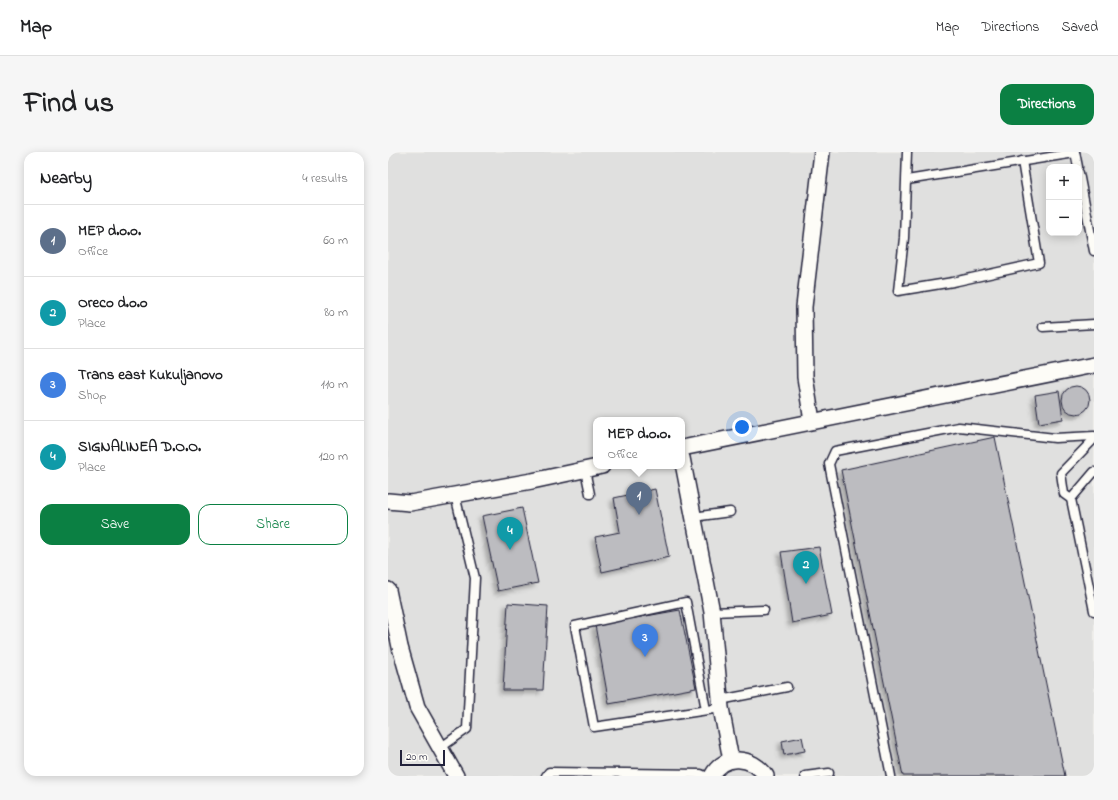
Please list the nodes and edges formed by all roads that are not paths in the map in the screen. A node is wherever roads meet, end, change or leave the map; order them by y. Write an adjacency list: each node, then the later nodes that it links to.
1 (822, 152): 12 (street)
2 (907, 152): 6 (lane)
3 (1075, 152): 4 (lane); 5 (lane)
4 (1022, 161): 6 (lane); 6 (lane)
5 (1077, 164)
6 (907, 180)
7 (1082, 189): 8 (lane)
8 (1094, 251)
9 (1094, 324): 10 (lane)
10 (1043, 327)
11 (1094, 365): 12 (street)
12 (812, 421): 15 (street)
13 (1094, 436): 41 (lane)
14 (1094, 439): 22 (lane)
15 (685, 447)
16 (593, 468): 18 (street)
17 (684, 469): 25 (street)
18 (585, 470): 20 (lane); 21 (street)
19 (1094, 472): 22 (lane)
20 (590, 494)
21 (455, 495): 23 (street); 32 (lane)
22 (1071, 499): 28 (lane)
23 (388, 501)
24 (730, 512): 25 (lane)
25 (692, 517): 29 (street)
26 (388, 590): 32 (street)
27 (764, 610): 29 (lane)
28 (1094, 611)
29 (712, 612): 31 (street)
30 (787, 687): 31 (lane)
31 (716, 706): 31 (lane); 33 (street)
32 (440, 748): 35 (street)
33 (731, 760): 38 (street); 39 (street)
34 (829, 773): 40 (lane)
35 (456, 776)
36 (546, 776): 37 (lane)
37 (705, 776)
38 (712, 776)
39 (766, 776)
40 (805, 776)
41 (891, 776)

